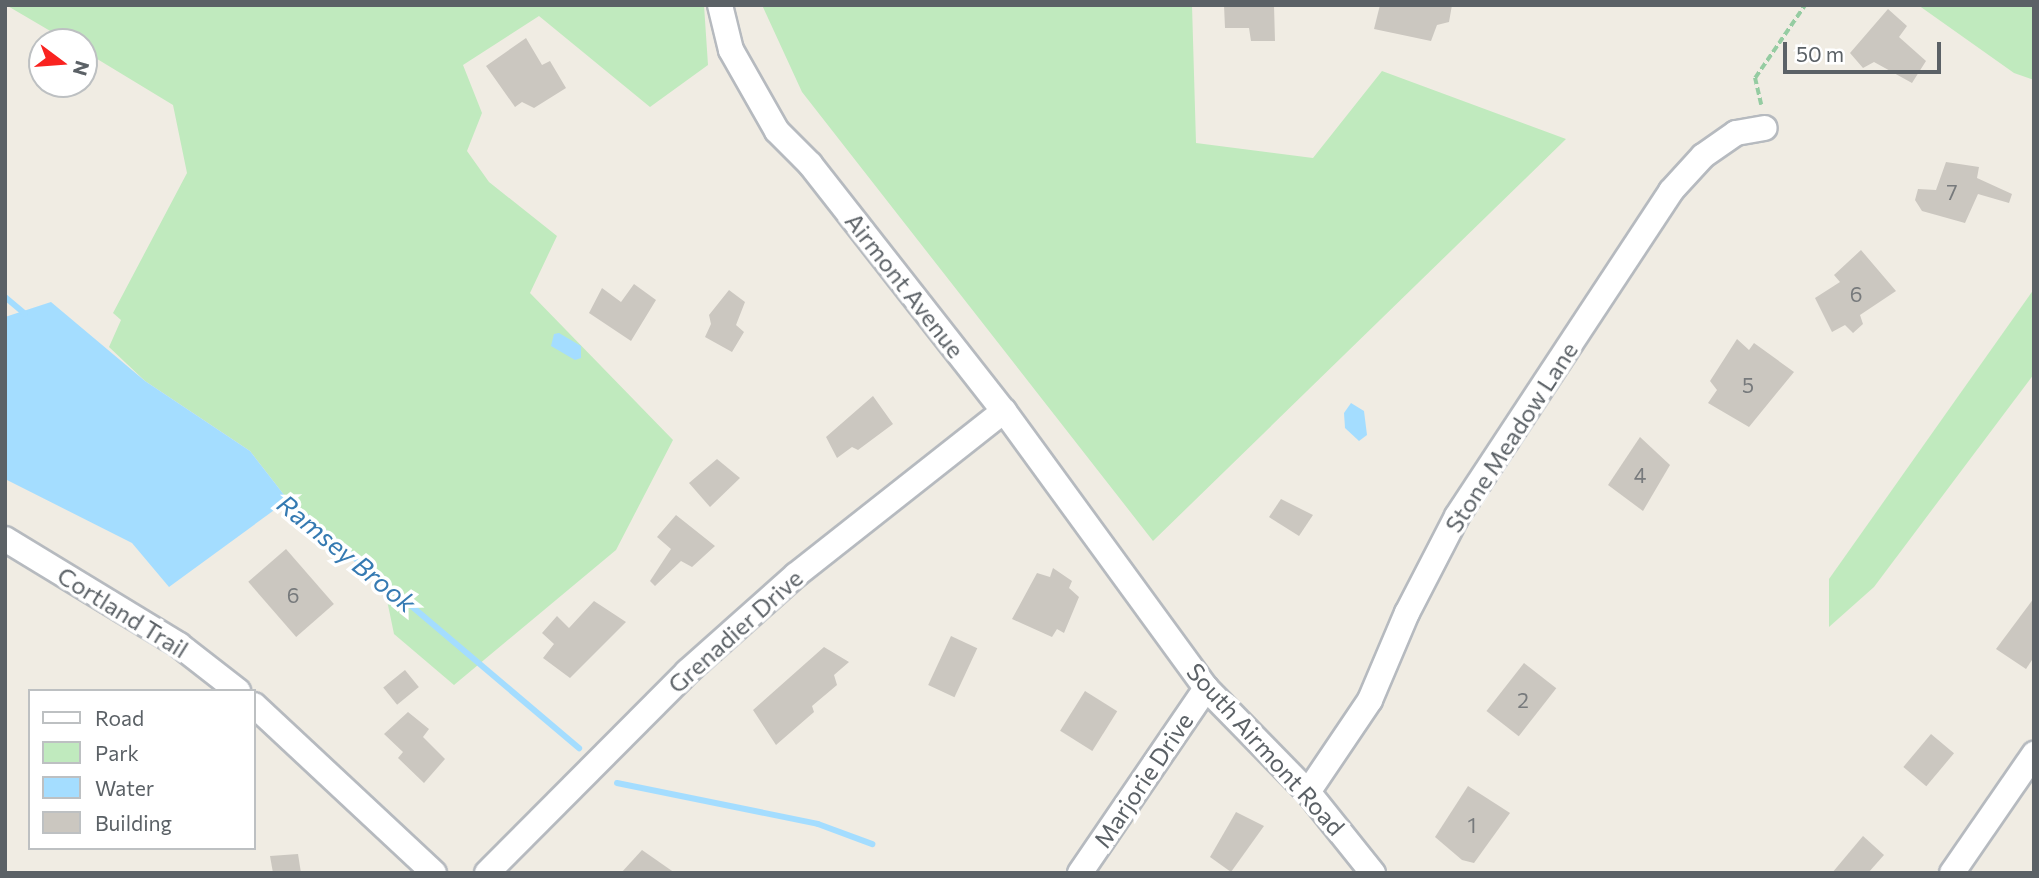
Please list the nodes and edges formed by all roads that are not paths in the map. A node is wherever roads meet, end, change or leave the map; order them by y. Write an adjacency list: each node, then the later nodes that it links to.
1 (720, 5): 3 (street, Airmont Avenue)
2 (1765, 128): 10 (street, Stone Meadow Lane)
3 (1004, 411): 5 (street, Airmont Avenue); 12 (street, Grenadier Drive)
4 (5, 539): 7 (street, Cortland Trail)
5 (1113, 555): 6 (street, South Airmont Road)
6 (1206, 688): 10 (street, South Airmont Road); 13 (street, Marjorie Drive)
7 (235, 689)
8 (256, 707): 11 (street)
9 (2034, 754): 15 (street)
10 (1308, 792): 14 (street, South Airmont Road)
11 (434, 873)
12 (486, 873)
13 (1080, 873)
14 (1373, 873)
15 (1952, 873)

